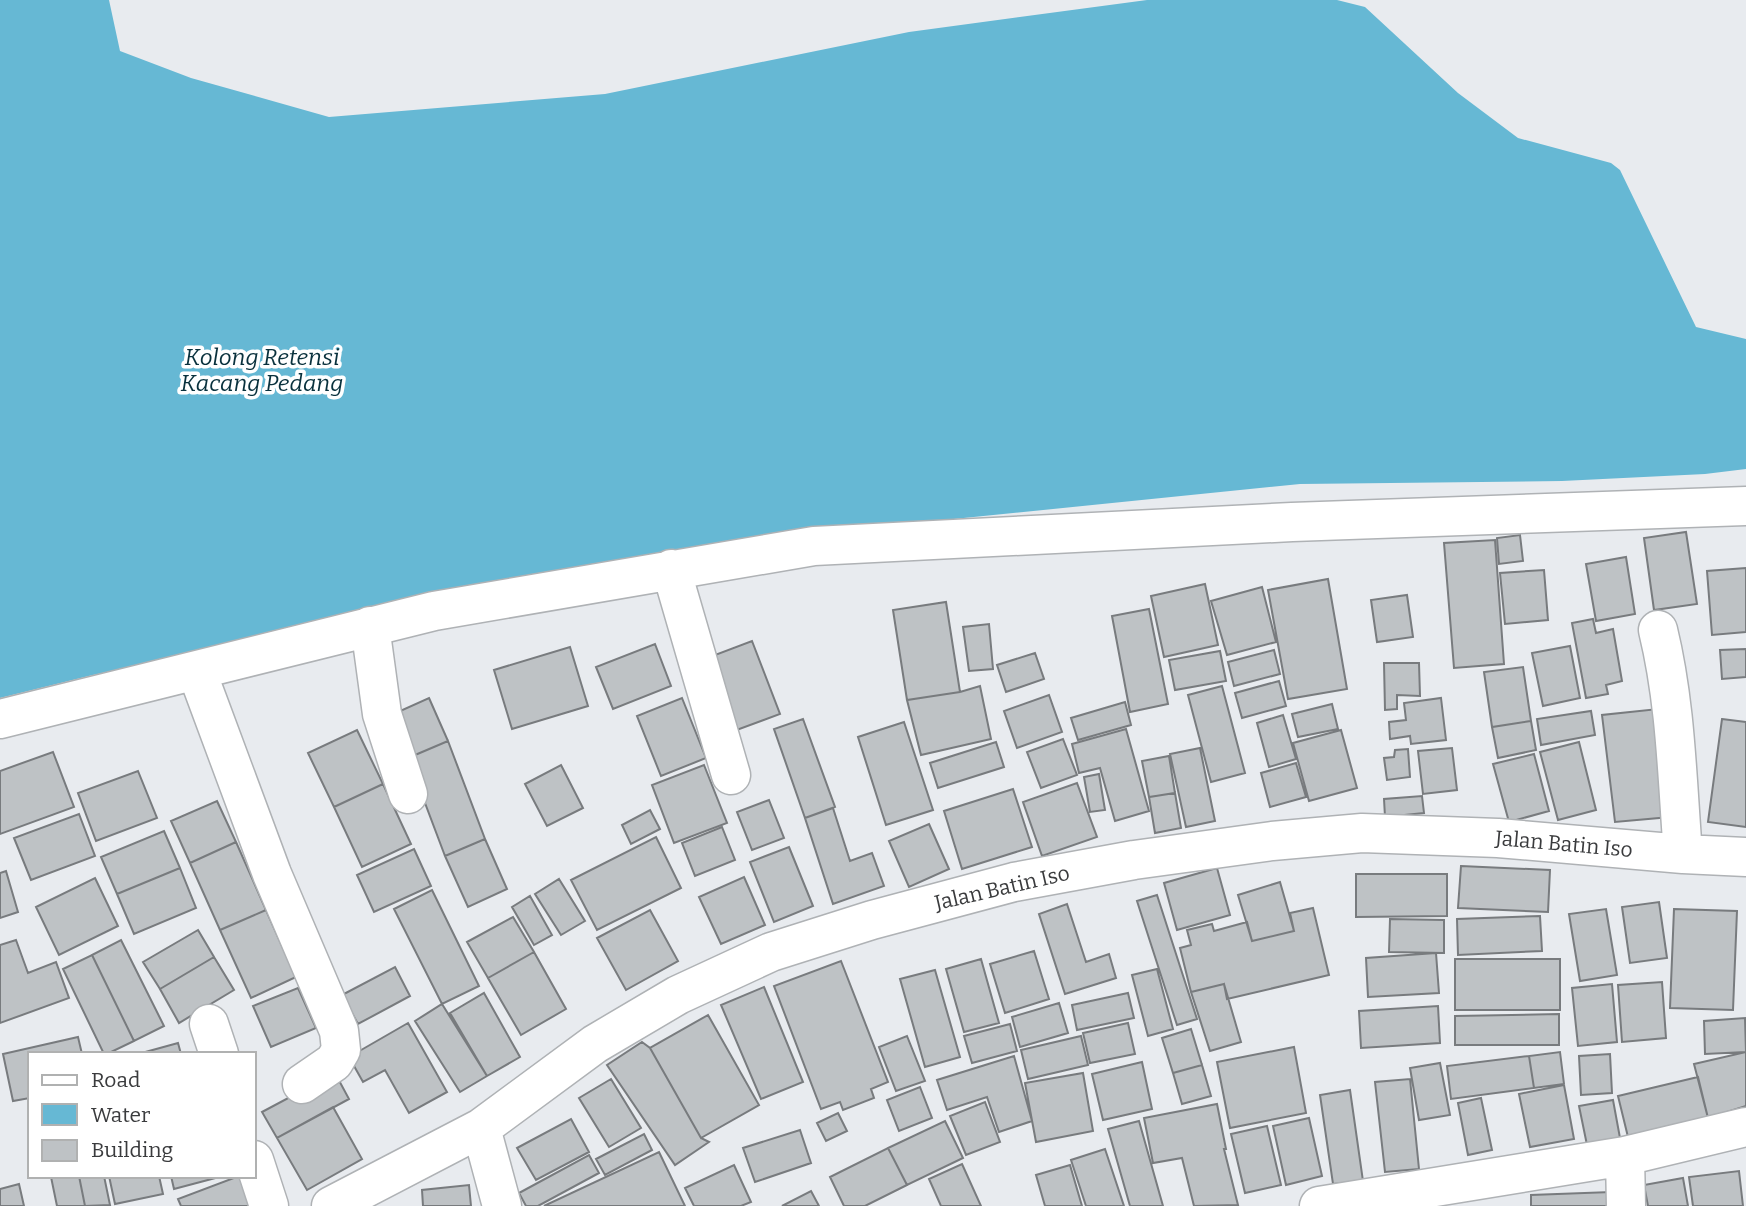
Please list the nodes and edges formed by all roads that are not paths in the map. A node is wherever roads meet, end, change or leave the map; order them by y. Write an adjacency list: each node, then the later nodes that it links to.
1 (1746, 506): 2 (street)
2 (671, 569): 3 (street); 7 (street)
3 (370, 626): 5 (street); 8 (street)
4 (1658, 630): 9 (street)
5 (197, 672): 6 (street); 11 (street)
6 (0, 719)
7 (731, 775)
8 (408, 794)
9 (1683, 854): 10 (street, Jalan Batin Iso); 13 (street, Jalan Batin Iso)
10 (1746, 857)
11 (302, 1084)
12 (1746, 1127): 14 (street)
13 (481, 1128): 17 (street, Jalan Batin Iso); 18 (street)
14 (1625, 1156): 19 (street); 20 (street)
15 (256, 1166): 16 (street)
16 (269, 1206)
17 (331, 1206)
18 (502, 1206)
19 (1320, 1206)
20 (1626, 1206)

